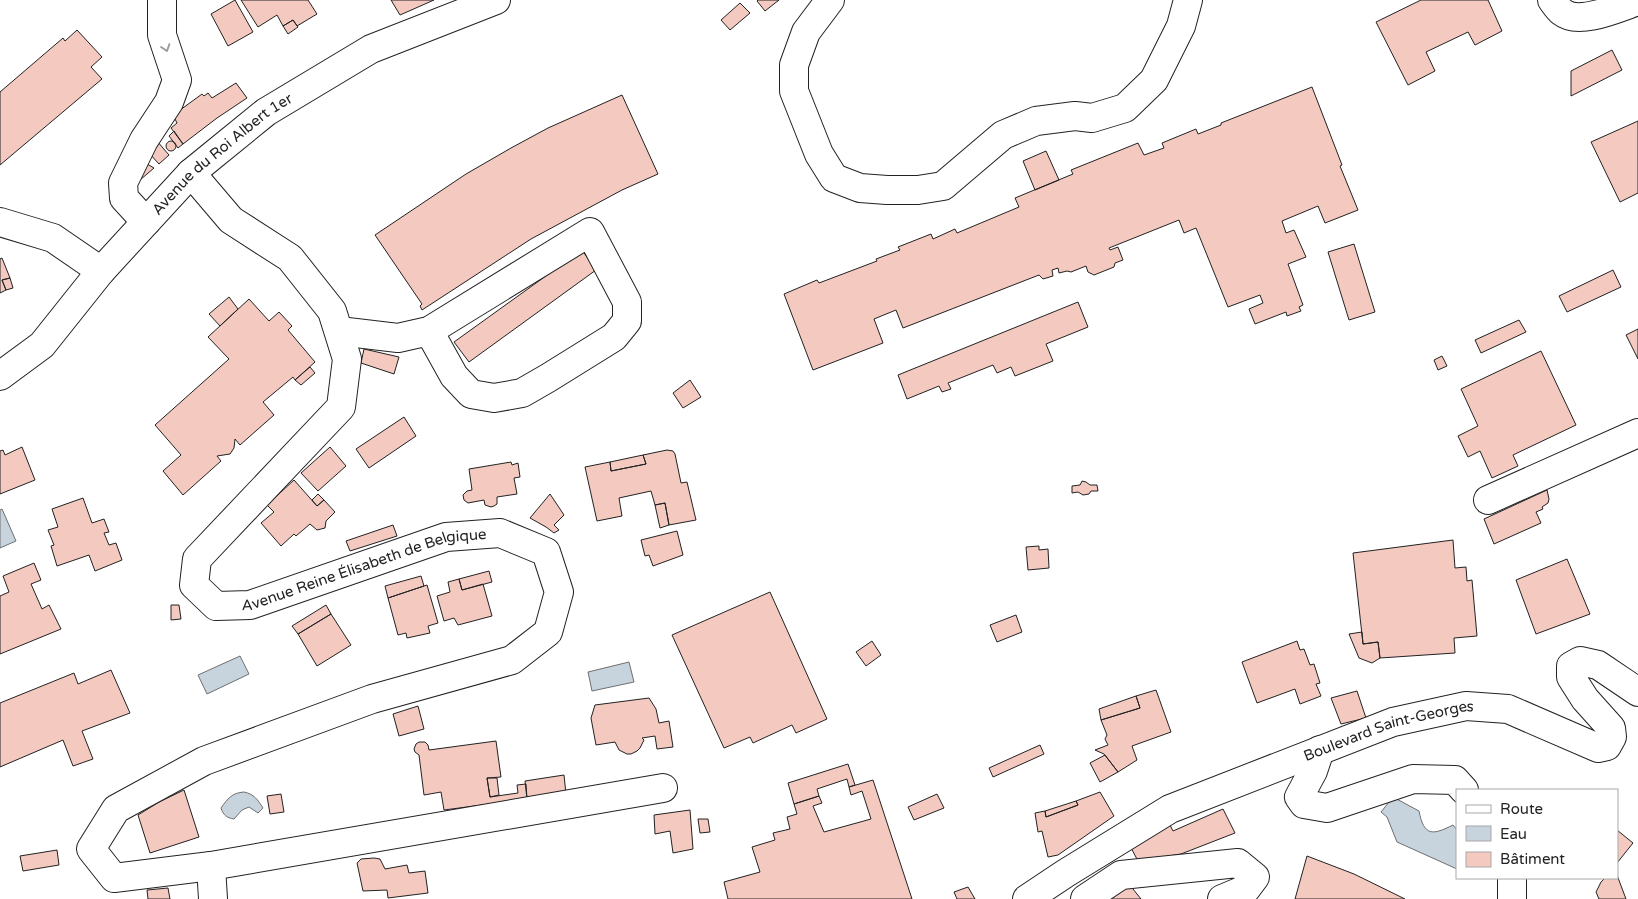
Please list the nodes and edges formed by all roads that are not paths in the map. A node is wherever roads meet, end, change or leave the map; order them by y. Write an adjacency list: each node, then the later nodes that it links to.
1 (162, 0): 9 (street, one-way to 9)
2 (496, 0): 7 (street, Avenue du Roi Albert 1er)
3 (830, 0): 4 (street)
4 (1188, 0)
5 (1552, 0): 6 (street)
6 (1638, 1)
7 (191, 174): 9 (street, Avenue du Roi Albert 1er); 11 (street, Avenue Reine Élisabeth de Belgique)
8 (0, 222): 10 (street)
9 (146, 222): 10 (street, Avenue du Roi Albert 1er)
10 (101, 271): 13 (street, Avenue du Roi Albert 1er)
11 (339, 331): 12 (street); 20 (street, Avenue Reine Élisabeth de Belgique)
12 (429, 331): 12 (street)
13 (0, 376)
14 (1638, 433): 15 (street)
15 (1488, 500)
16 (1638, 692): 17 (street, Boulevard Saint-Georges)
17 (1320, 750): 19 (street); 23 (street, Boulevard Saint-Georges)
18 (663, 788): 20 (street, Avenue Reine Élisabeth de Belgique)
19 (1463, 789)
20 (211, 866): 22 (street)
21 (1512, 879): 26 (street)
22 (213, 899)
23 (1027, 899)
24 (1085, 899): 25 (street)
25 (1222, 899)
26 (1512, 899)

